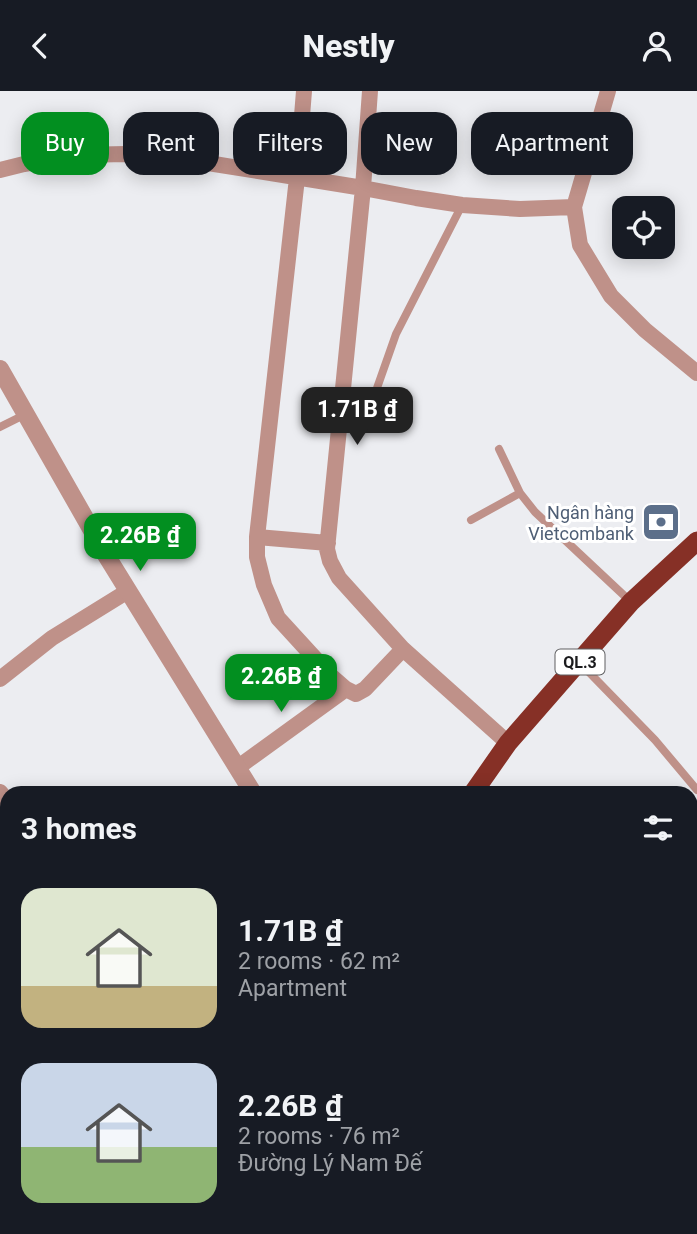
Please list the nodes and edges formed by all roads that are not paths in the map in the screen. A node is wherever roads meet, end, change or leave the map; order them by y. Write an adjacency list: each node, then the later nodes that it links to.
1 (304, 91): 5 (street)
2 (370, 91): 6 (street)
3 (608, 91): 8 (street)
4 (0, 170): 5 (street)
5 (296, 178): 6 (street); 17 (street)
6 (363, 188): 7 (street); 19 (street)
7 (462, 205): 8 (street); 11 (lane)
8 (575, 207): 10 (street)
9 (0, 369): 12 (street)
10 (697, 373)
11 (377, 388)
12 (26, 414): 13 (lane); 20 (street)
13 (0, 427)
14 (499, 449): 15 (lane)
15 (520, 493): 16 (lane); 21 (lane)
16 (471, 520)
17 (257, 537): 19 (street); 25 (street)
18 (697, 541): 21 (highway, QL.3)
19 (328, 543): 22 (street)
20 (128, 591): 24 (street); 27 (street)
21 (631, 602): 23 (highway, QL.3)
22 (403, 649): 25 (street); 26 (street)
23 (579, 662): 26 (highway, QL.3); 30 (lane)
24 (0, 679)
25 (346, 689): 27 (street)
26 (508, 744): 29 (highway, QL.3)
27 (237, 768): 28 (street)
28 (249, 786)
29 (479, 786)
30 (694, 786)

